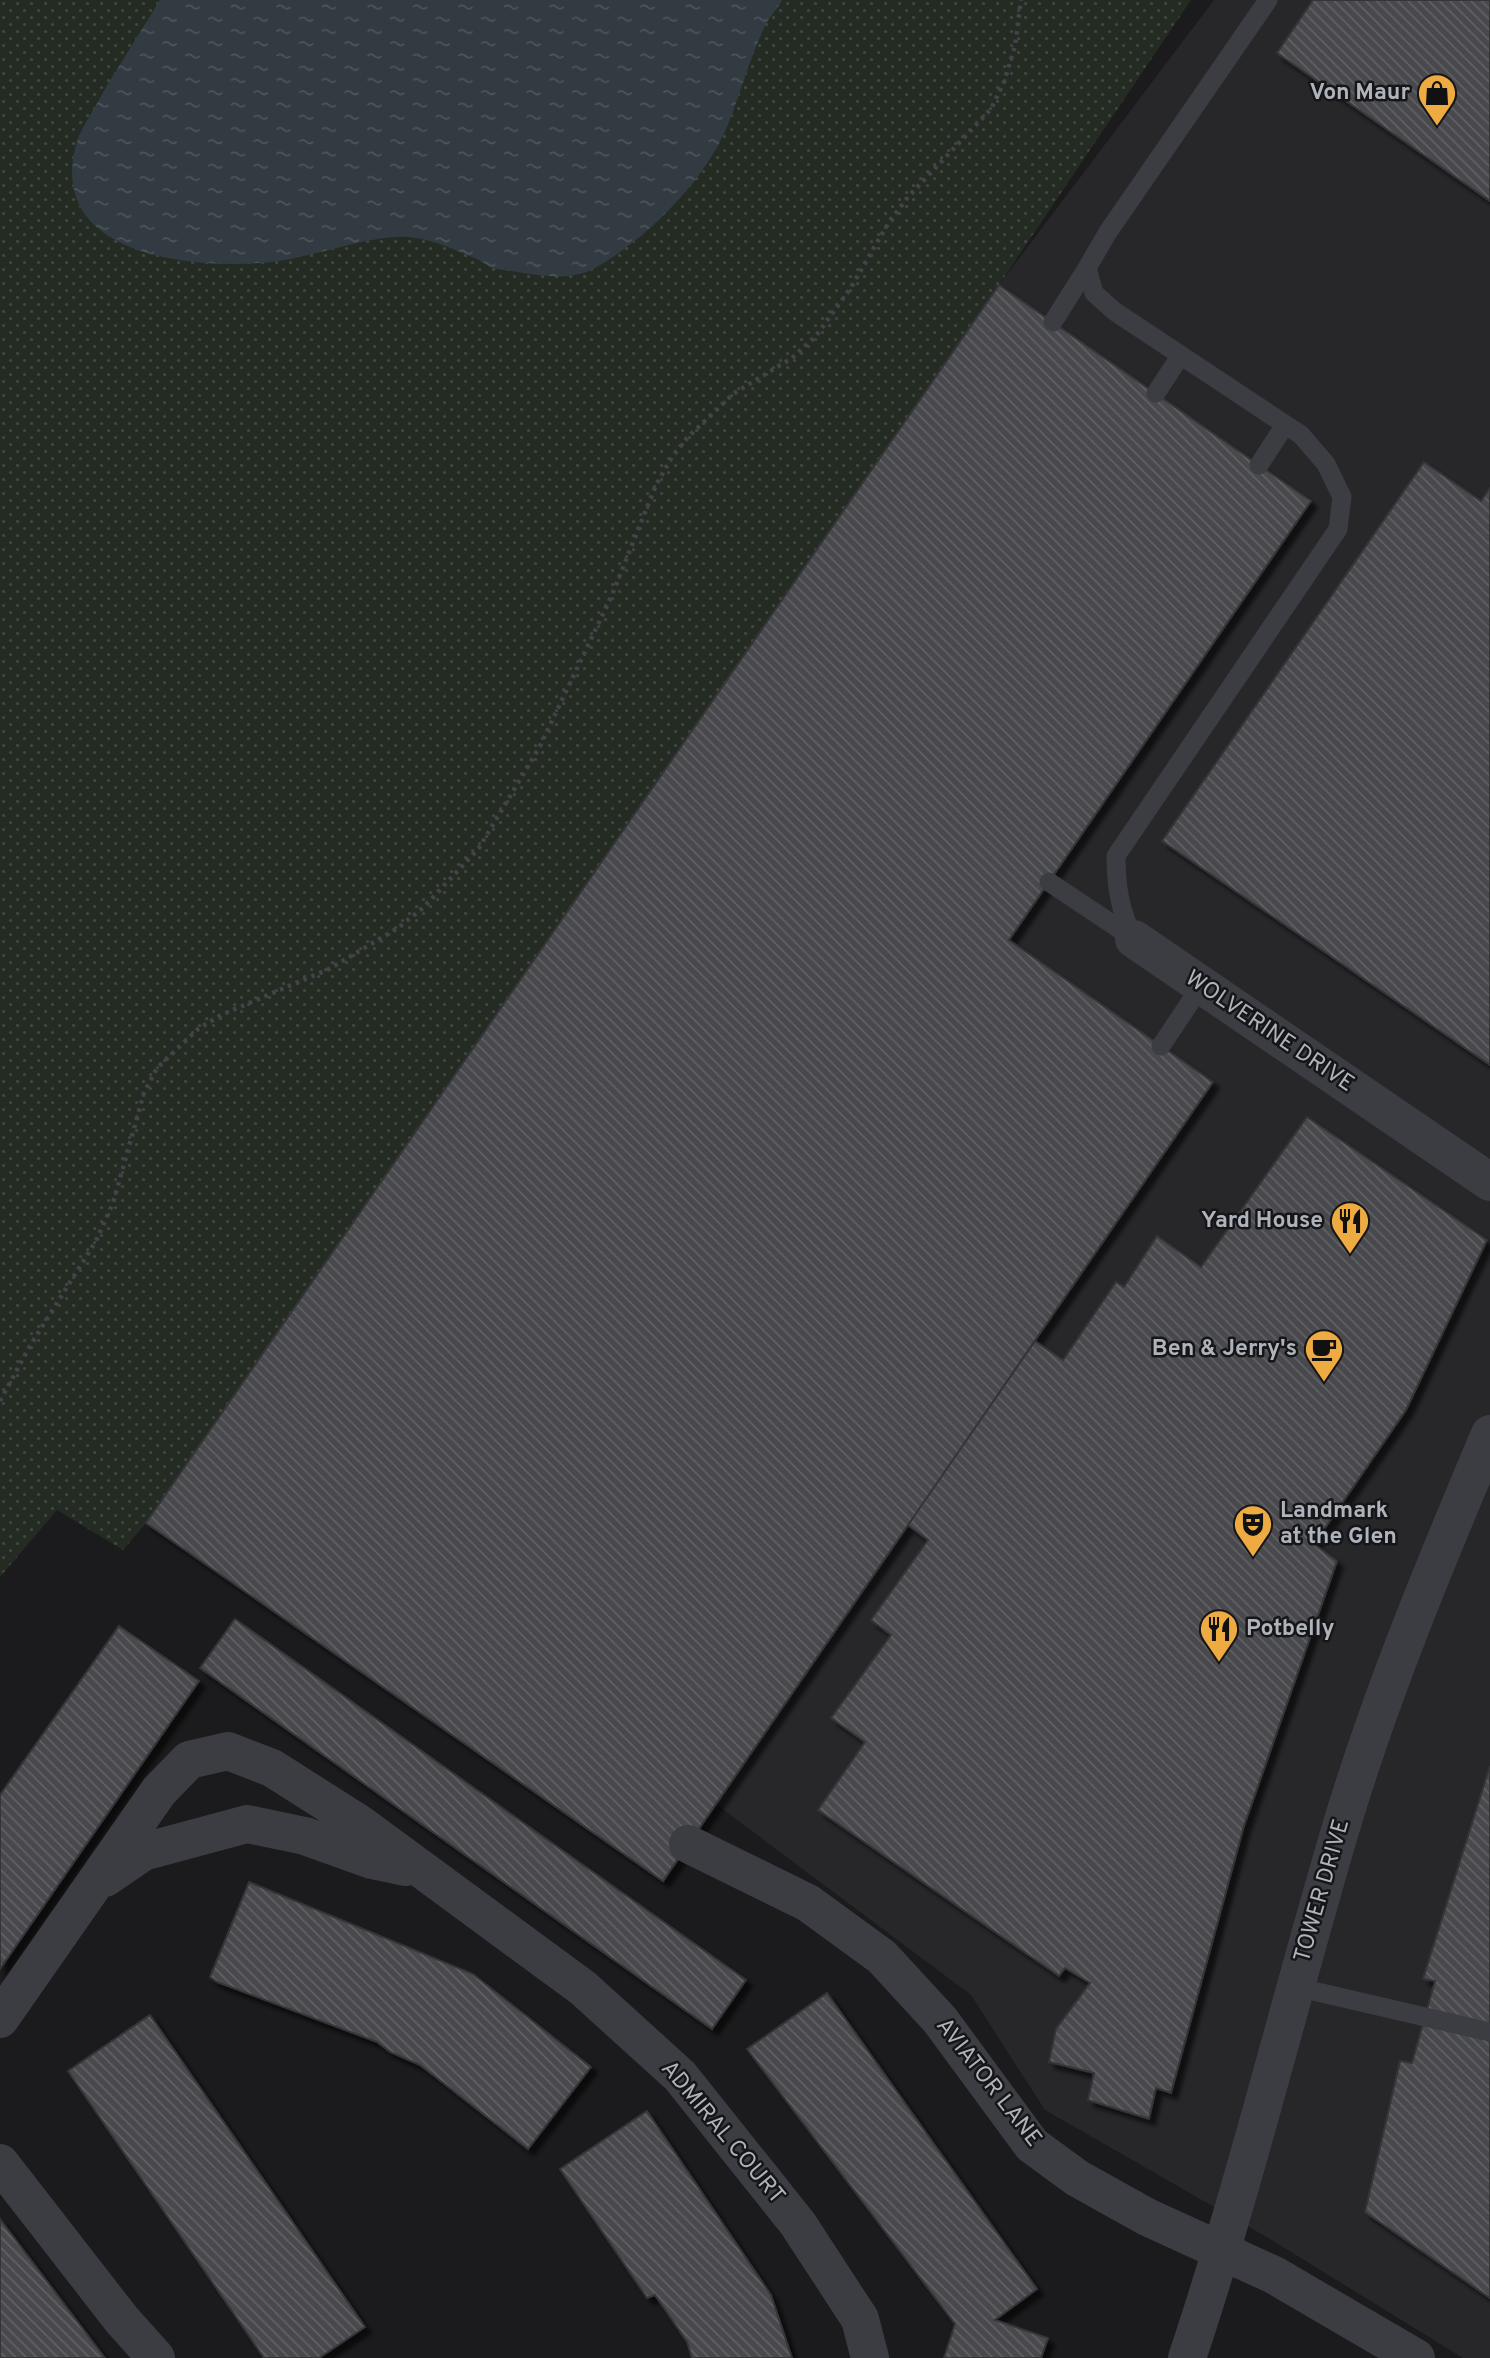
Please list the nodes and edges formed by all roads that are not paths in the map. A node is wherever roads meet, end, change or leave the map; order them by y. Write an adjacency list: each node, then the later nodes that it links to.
1 (1268, 0): 2 (lane)
2 (1087, 268): 3 (lane); 4 (lane)
3 (1053, 322)
4 (1181, 355): 5 (lane); 6 (lane)
5 (1156, 393)
6 (1285, 425): 7 (lane); 9 (lane)
7 (1259, 465)
8 (1049, 882): 9 (lane, WOLVERINE DRIVE)
9 (1134, 939): 10 (street, WOLVERINE DRIVE)
10 (1201, 986): 11 (lane); 12 (street, WOLVERINE DRIVE)
11 (1161, 1046)
12 (1490, 1182)
13 (1490, 1434): 17 (street, TOWER DRIVE)
14 (688, 1844): 21 (street, AVIATOR LANE)
15 (424, 1872): 16 (street, ADMIRAL COURT); 16 (street, ADMIRAL COURT); 23 (street, ADMIRAL COURT)
16 (89, 1889): 18 (street, ADMIRAL COURT)
17 (1296, 1987): 19 (lane); 21 (street, TOWER DRIVE)
18 (0, 2019)
19 (1490, 2032)
20 (0, 2163): 22 (street)
21 (1222, 2253): 24 (street, TOWER DRIVE); 25 (street, AVIATOR LANE)
22 (156, 2358)
23 (870, 2358)
24 (1187, 2358)
25 (1416, 2358)

